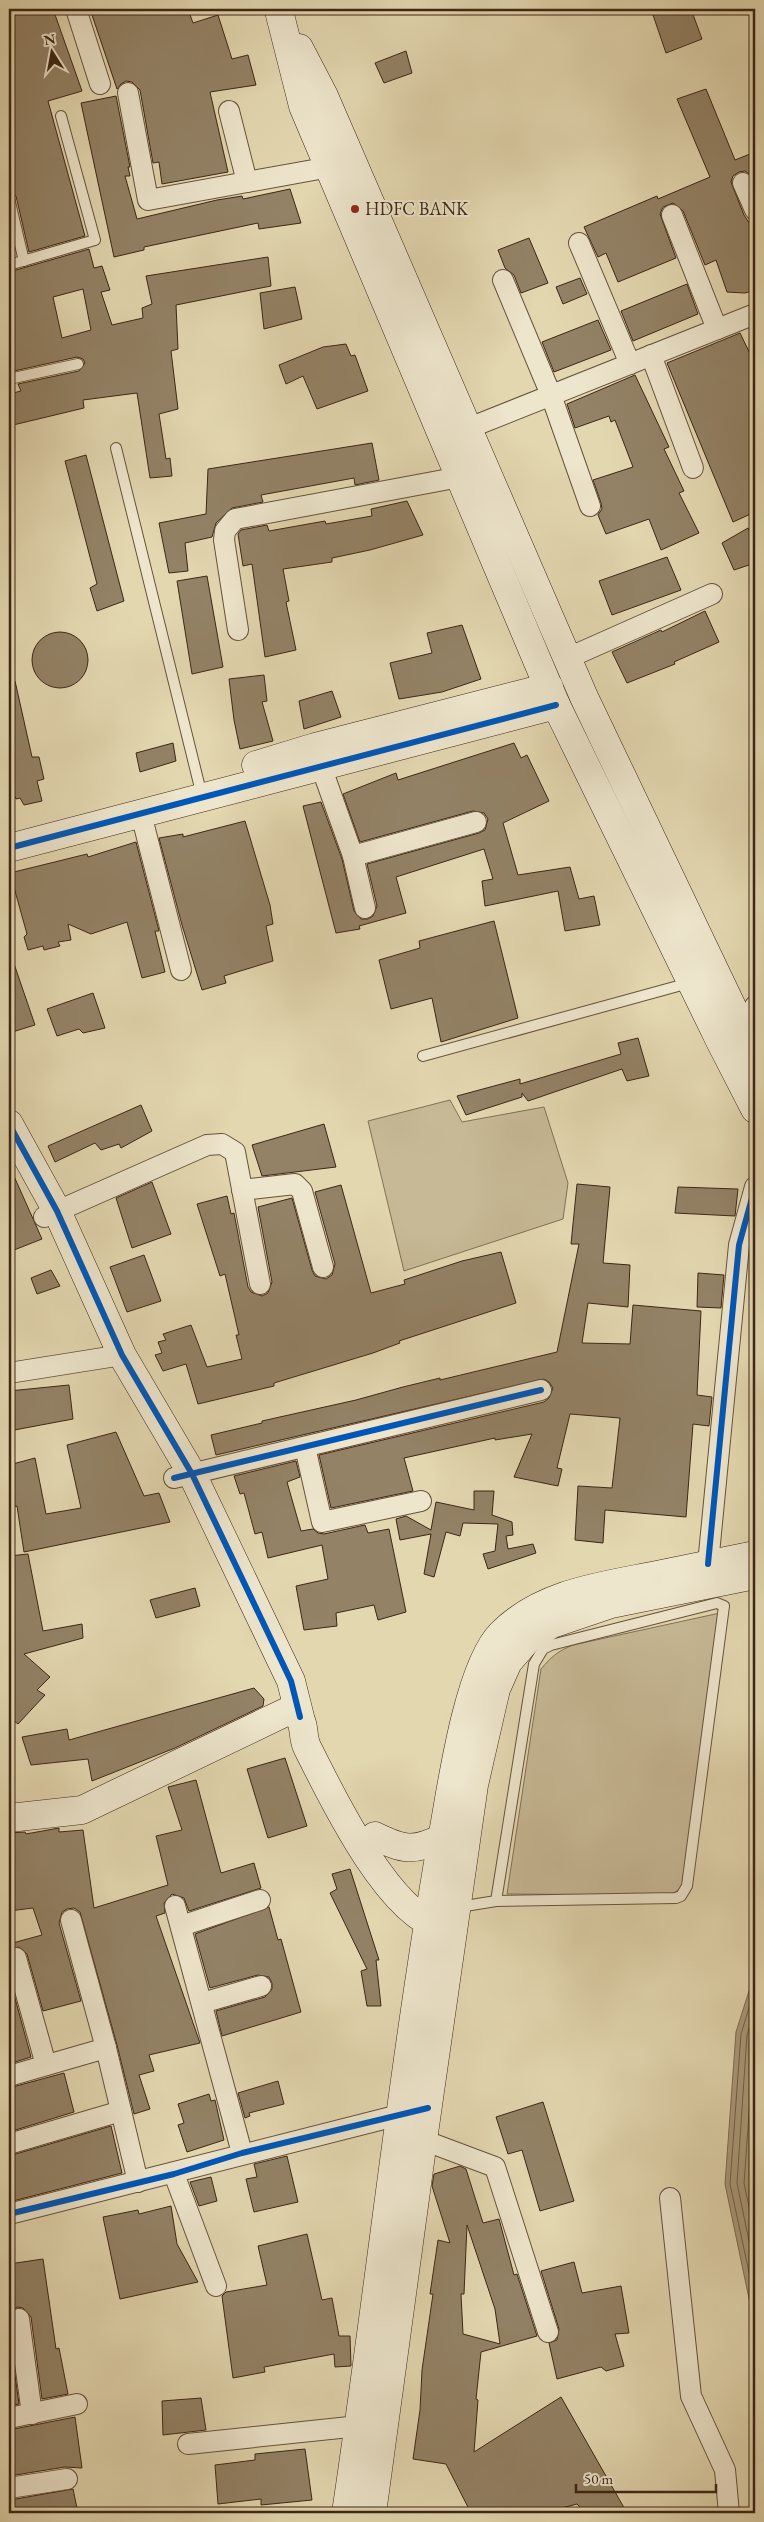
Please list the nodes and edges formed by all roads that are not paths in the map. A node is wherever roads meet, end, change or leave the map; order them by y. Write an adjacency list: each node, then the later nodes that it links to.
1 (76, 9): 3 (street)
2 (278, 10): 7 (main road); 24 (main road)
3 (100, 84)
4 (128, 93): 8 (street)
5 (229, 111): 8 (street)
6 (61, 116): 14 (lane)
7 (330, 167): 8 (street); 27 (main road)
8 (247, 182)
9 (744, 183): 11 (street)
10 (9, 198): 14 (lane)
11 (755, 210)
12 (672, 215): 18 (street)
13 (579, 243): 21 (street)
14 (24, 261): 15 (lane)
15 (9, 265)
16 (503, 280): 23 (street)
17 (754, 318): 18 (street)
18 (717, 329): 19 (street)
19 (651, 355): 21 (street); 26 (street)
20 (78, 364): 22 (lane)
21 (630, 364): 23 (street)
22 (9, 379)
23 (551, 395): 24 (street); 28 (street)
24 (469, 428): 31 (main road)
25 (116, 448): 34 (lane)
26 (693, 468)
27 (460, 477): 30 (street); 32 (main road)
28 (590, 506)
29 (712, 594): 31 (street)
30 (238, 630)
31 (568, 658): 43 (main road)
32 (552, 696): 33 (main road); 42 (main road)
33 (318, 757): 34 (main road); 39 (street)
34 (200, 790): 35 (main road); 37 (main road)
35 (141, 814): 38 (main road); 41 (street)
36 (476, 822): 39 (street)
37 (9, 833)
38 (9, 848)
39 (353, 856): 40 (street)
40 (364, 908)
41 (181, 970)
42 (691, 982): 43 (main road); 44 (lane)
43 (745, 1044): 45 (main road)
44 (423, 1056)
45 (755, 1109)
46 (9, 1124): 50 (main road)
47 (9, 1157): 50 (main road)
48 (755, 1187): 60 (street)
49 (242, 1190): 50 (street); 51 (street); 52 (street)
50 (51, 1214): 53 (main road)
51 (323, 1267)
52 (260, 1284)
53 (114, 1357): 54 (street); 57 (main road)
54 (9, 1373)
55 (541, 1390): 56 (street)
56 (305, 1448): 57 (street); 58 (street)
57 (183, 1476): 62 (main road)
58 (421, 1501)
59 (755, 1555): 60 (main road)
60 (708, 1564): 65 (main road)
61 (755, 1574): 70 (main road)
62 (296, 1717): 63 (main road); 64 (main road); 69 (main road)
63 (9, 1818)
64 (375, 1836): 65 (main road); 69 (main road)
65 (442, 1838): 69 (main road)
66 (260, 1900): 72 (street)
67 (496, 1902): 67 (lane); 70 (lane)
68 (175, 1906): 72 (street)
69 (430, 1912): 70 (main road); 81 (main road)
70 (456, 1919): 79 (main road)
71 (71, 1920): 76 (street)
72 (181, 1926): 75 (street)
73 (16, 1958): 77 (street)
74 (261, 1986): 75 (street)
75 (202, 2002): 84 (street)
76 (106, 2048): 77 (street); 80 (street)
77 (46, 2065): 78 (street)
78 (9, 2076)
79 (428, 2108): 81 (street); 82 (main road)
80 (121, 2111): 83 (street); 86 (street)
81 (401, 2114): 84 (street); 95 (main road)
82 (423, 2140): 91 (street); 100 (main road)
83 (9, 2144)
84 (242, 2153): 85 (street)
85 (174, 2174): 86 (street); 89 (street)
86 (138, 2182): 88 (street)
87 (670, 2198): 101 (street)
88 (9, 2214)
89 (216, 2286)
90 (19, 2319): 93 (street)
91 (548, 2332)
92 (77, 2404): 93 (street)
93 (32, 2414): 94 (street)
94 (9, 2418)
95 (359, 2426): 96 (street); 99 (main road)
96 (188, 2444)
97 (66, 2479): 98 (street)
98 (9, 2488)
99 (346, 2513)
100 (372, 2513)
101 (729, 2513)

